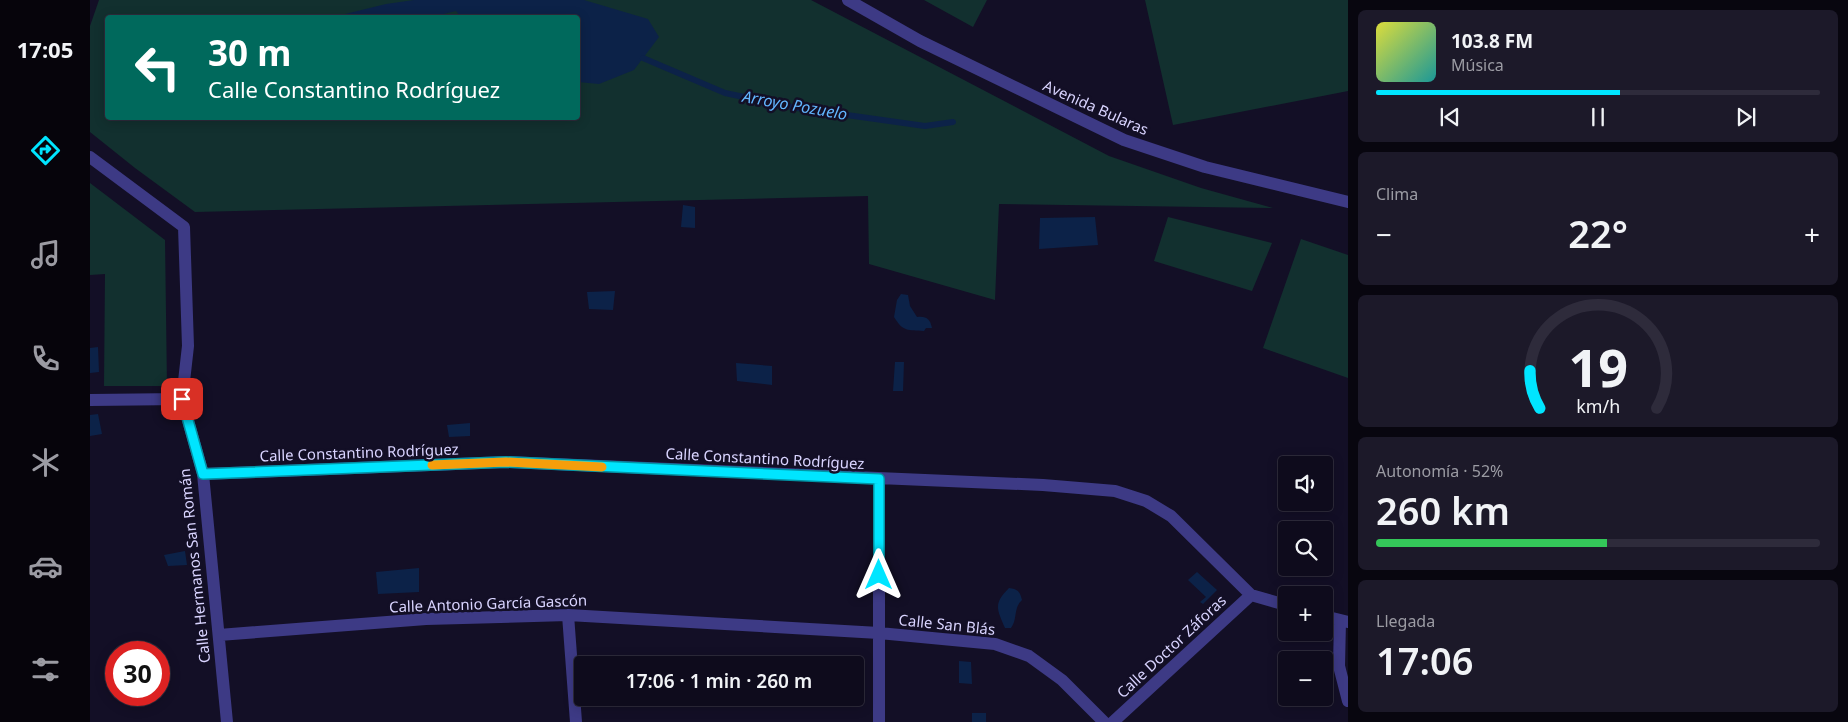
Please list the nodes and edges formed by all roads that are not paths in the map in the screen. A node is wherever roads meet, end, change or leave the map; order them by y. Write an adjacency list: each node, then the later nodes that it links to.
1 (848, 0): 3 (street, Avenida Bularas)
2 (90, 157): 4 (street, Calle Hermanos San Román)
3 (1348, 202)
4 (182, 399): 5 (street); 6 (street, Calle Hermanos San Román)
5 (90, 400)
6 (203, 474): 7 (street, Calle Constantino Rodríguez); 13 (street, Calle Hermanos San Román)
7 (879, 479): 8 (street, Calle Constantino Rodríguez); 12 (street)
8 (1251, 594): 9 (street, Calle Constantino Rodríguez); 19 (street, Calle Doctor Záforas)
9 (1278, 602)
10 (568, 615): 12 (street, Calle Antonio García Gascón); 13 (street, Calle Antonio García Gascón); 16 (street)
11 (1344, 622): 14 (street)
12 (879, 633): 17 (street); 18 (street, Calle San Blás)
13 (219, 635): 15 (street, Calle Hermanos San Román)
14 (1348, 701)
15 (227, 722)
16 (576, 722)
17 (879, 722)
18 (1104, 722)
19 (1112, 722)

